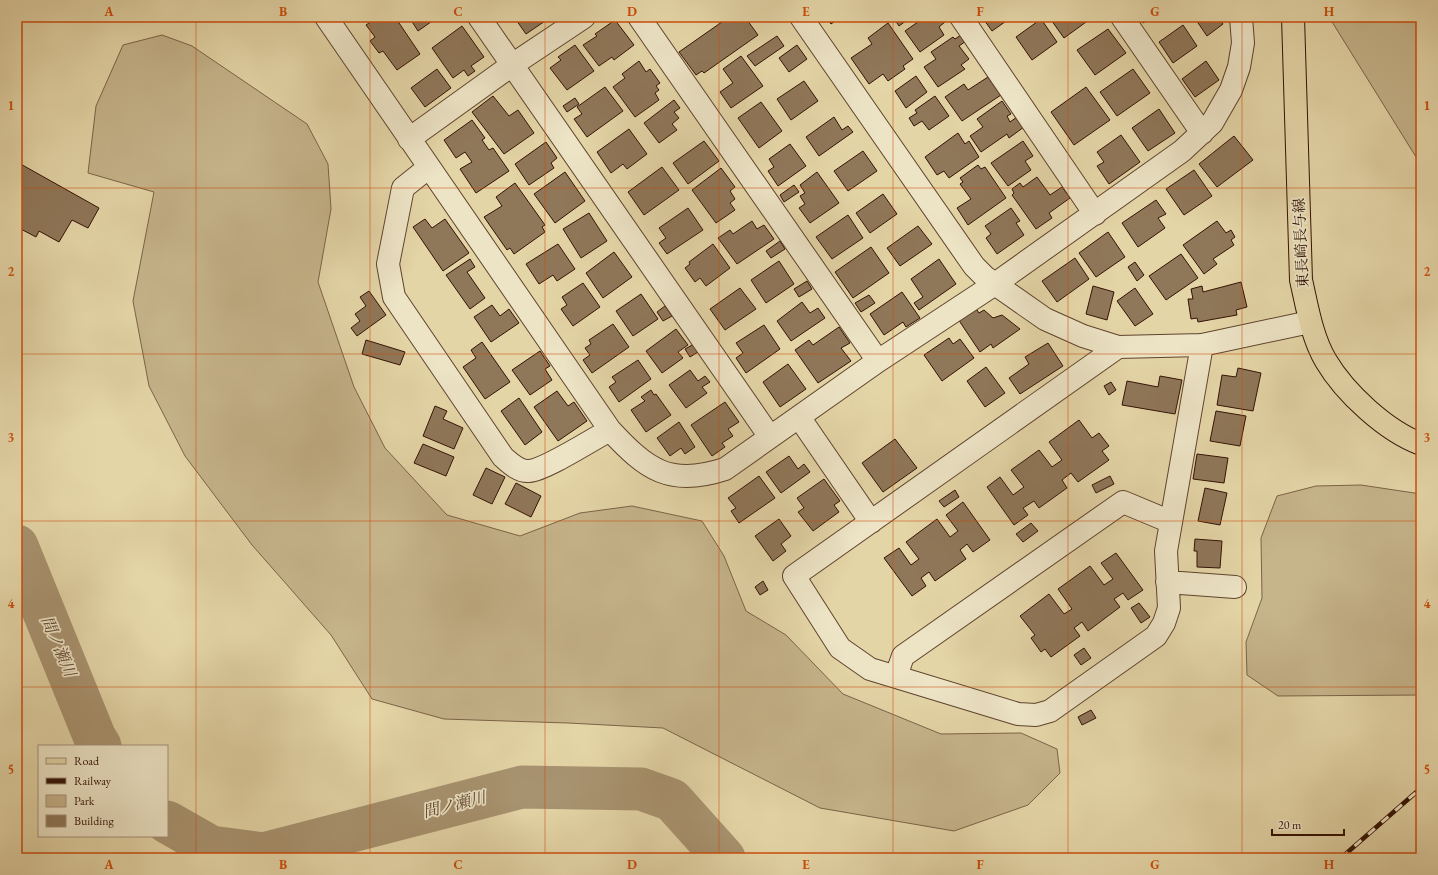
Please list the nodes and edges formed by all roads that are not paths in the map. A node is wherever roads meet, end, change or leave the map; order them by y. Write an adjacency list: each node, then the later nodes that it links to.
1 (326, 17): 12 (street)
2 (479, 17): 10 (street)
3 (584, 17): 10 (street)
4 (639, 17): 19 (street)
5 (802, 17): 15 (street)
6 (961, 17): 14 (street)
7 (1122, 17): 11 (street)
8 (1241, 17): 11 (street)
9 (1293, 17): 16 (main road, 東長崎長与線)
10 (512, 65): 12 (street); 22 (street)
11 (1202, 133): 14 (street)
12 (409, 139): 13 (street)
13 (428, 168): 21 (street); 21 (street)
14 (1095, 214): 15 (street)
15 (995, 284): 18 (street); 19 (street)
16 (1310, 322): 17 (street); 23 (main road, 東長崎長与線)
17 (1202, 345): 18 (street); 25 (street)
18 (1118, 347): 24 (street)
19 (878, 361): 20 (street)
20 (799, 417): 22 (street); 24 (street)
21 (610, 430): 22 (street)
22 (770, 437)
23 (1421, 444)
24 (871, 522): 28 (street)
25 (1171, 522): 26 (street); 28 (street)
26 (1167, 582): 27 (street); 28 (street)
27 (1235, 587)
28 (896, 676)

